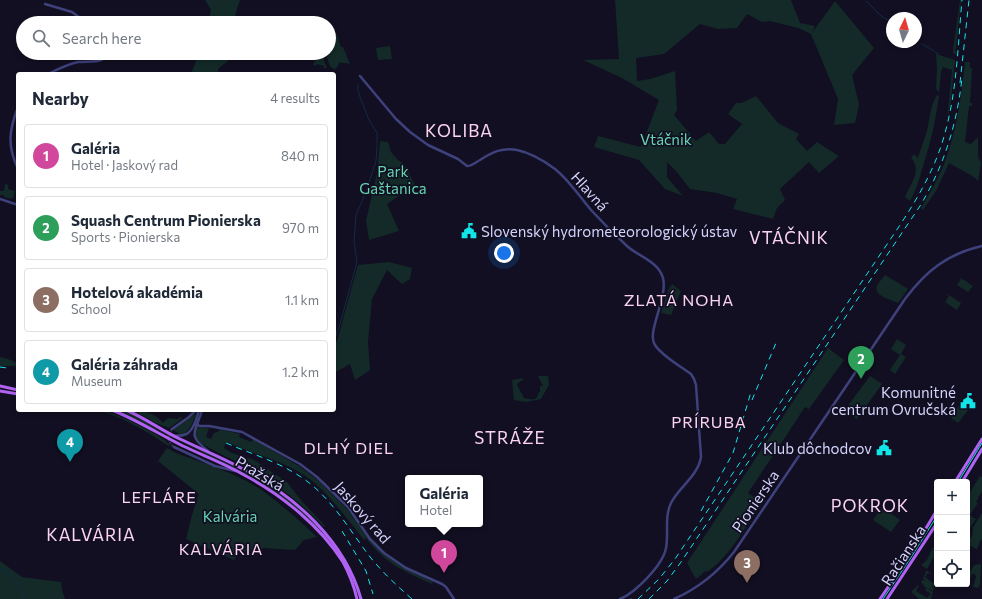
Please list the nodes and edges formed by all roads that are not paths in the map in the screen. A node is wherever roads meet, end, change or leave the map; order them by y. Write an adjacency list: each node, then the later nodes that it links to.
1 (44, 4): 2 (street)
2 (78, 16)
3 (102, 60): 4 (street)
4 (52, 72)
5 (360, 76): 33 (street, Hlavná)
6 (16, 114): 7 (street)
7 (16, 165)
8 (0, 199): 9 (street)
9 (16, 203)
10 (982, 246): 38 (street, Pionierska)
11 (0, 386): 12 (main road)
12 (16, 390)
13 (0, 391): 14 (main road)
14 (16, 394)
15 (116, 412): 28 (main road, Pražská)
16 (130, 412): 23 (main road, Pražská)
17 (194, 412): 22 (street)
18 (199, 412): 19 (street)
19 (197, 420): 20 (street); 21 (street, Jaskový rad); 23 (street)
20 (196, 425): 21 (street, Jaskový rad); 27 (street)
21 (208, 426): 36 (street, Jaskový rad)
22 (172, 429)
23 (174, 436): 27 (main road, Pražská)
24 (982, 439): 29 (main road)
25 (174, 447): 28 (street)
26 (982, 449): 30 (main road)
27 (211, 454): 35 (main road, Pražská)
28 (240, 472): 34 (main road, Pražská)
29 (957, 479)
30 (964, 479)
31 (934, 515): 39 (main road, Račianska)
32 (934, 528): 40 (main road, Račianska)
33 (628, 597): 37 (street)
34 (357, 599)
35 (361, 599)
36 (454, 599)
37 (620, 599)
38 (674, 599)
39 (880, 599)
40 (887, 599)

